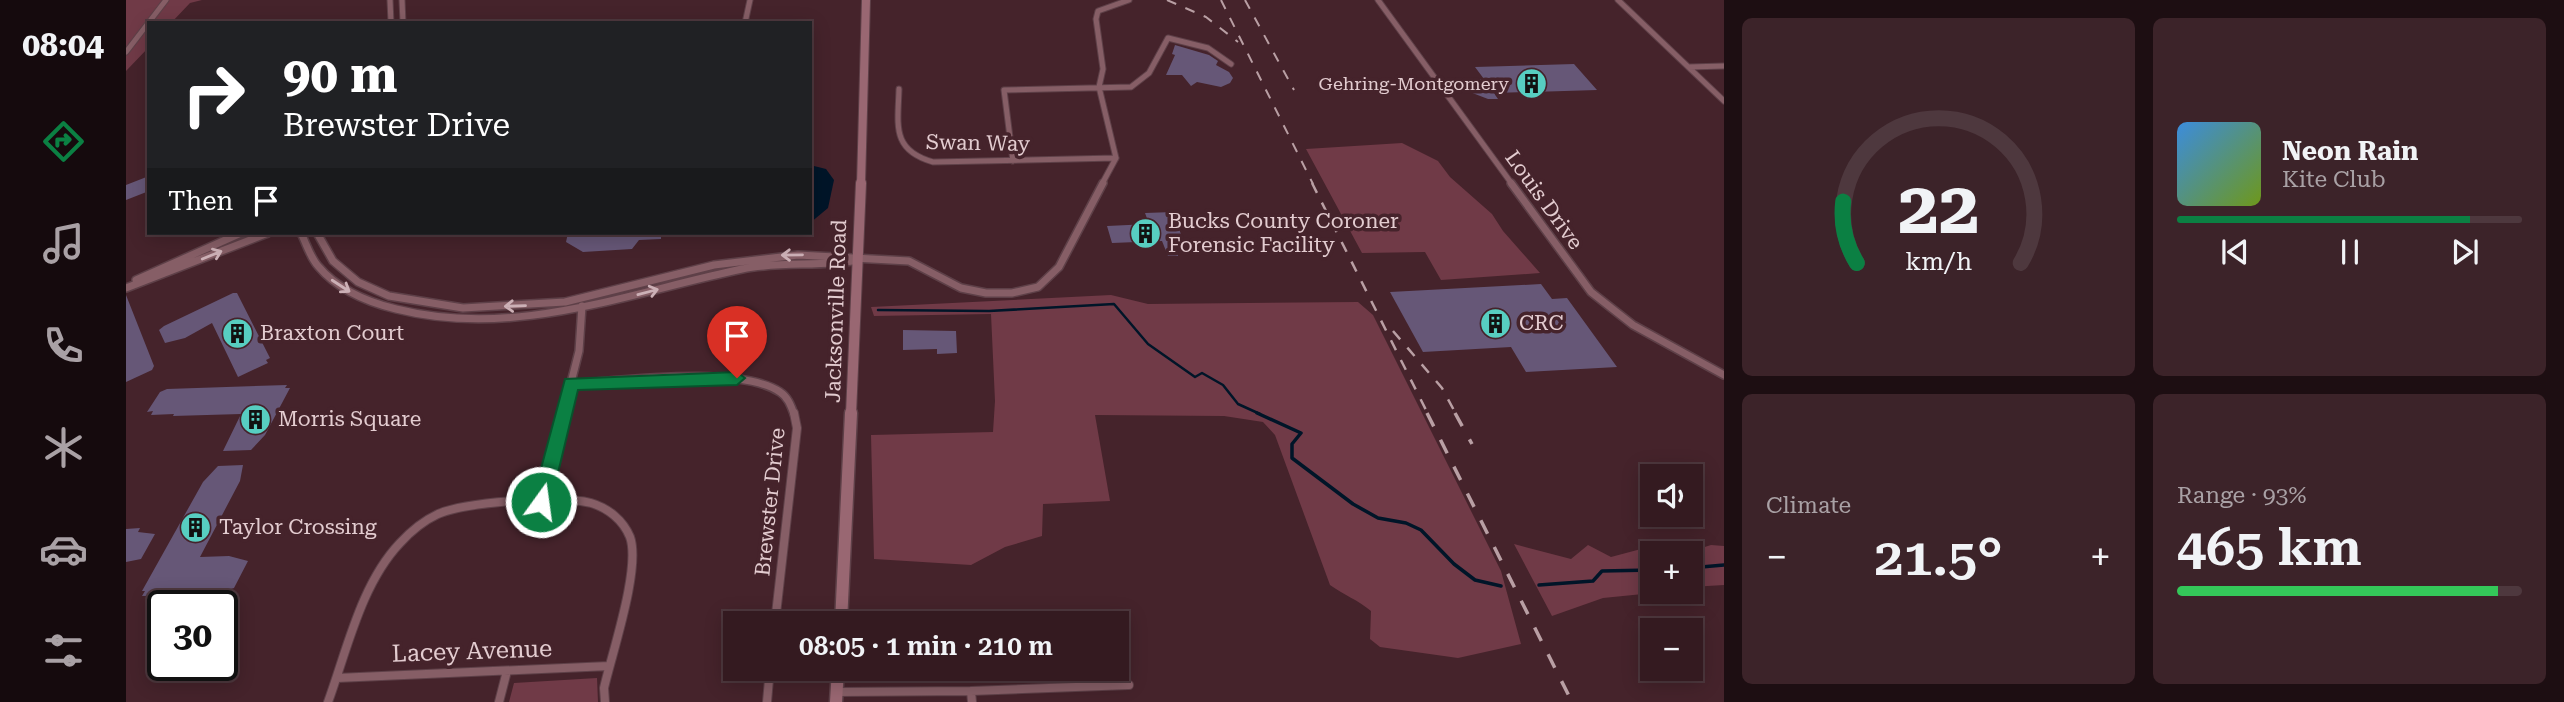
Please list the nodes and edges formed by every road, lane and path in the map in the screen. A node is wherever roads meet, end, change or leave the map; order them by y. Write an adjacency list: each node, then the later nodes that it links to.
1 (166, 0): 9 (street)
2 (390, 0): 10 (street)
3 (401, 0): 11 (street)
4 (750, 0): 12 (street)
5 (866, 0): 27 (main road, Jacksonville Road)
6 (1129, 0): 18 (street)
7 (1378, 0): 31 (street, Louis Drive)
8 (1618, 0): 17 (street)
9 (150, 21)
10 (391, 21)
11 (403, 21)
12 (745, 21)
13 (147, 25): 14 (street)
14 (126, 52)
15 (1231, 64): 18 (street)
16 (1724, 66): 17 (street)
17 (1689, 67): 20 (street)
18 (1100, 87): 21 (street); 22 (street)
19 (899, 89): 22 (street, Swan Way)
20 (1724, 101)
21 (1116, 158): 22 (street, Swan Way); 27 (street)
22 (1013, 161)
23 (237, 235): 28 (street)
24 (263, 235): 28 (street, one-way to 24)
25 (302, 235): 30 (street, one-way to 30)
26 (318, 235): 29 (street, one-way to 26)
27 (859, 260): 29 (street, one-way to 29); 30 (street, one-way to 27); 35 (main road, Jacksonville Road)
28 (126, 287)
29 (582, 298): 30 (street)
30 (582, 309): 32 (street)
31 (1724, 375)
32 (571, 384): 33 (street); 34 (street, Brewster Drive)
33 (541, 502): 36 (street); 38 (street)
34 (776, 611)
35 (842, 611)
36 (609, 666): 37 (street, Lacey Avenue); 45 (street)
37 (507, 671): 38 (street, Lacey Avenue); 44 (street)
38 (337, 678): 43 (street)
39 (768, 681): 46 (street)
40 (1129, 685): 41 (street)
41 (971, 696): 42 (street)
42 (836, 697)
43 (328, 702)
44 (499, 702)
45 (605, 702)
46 (766, 702)

